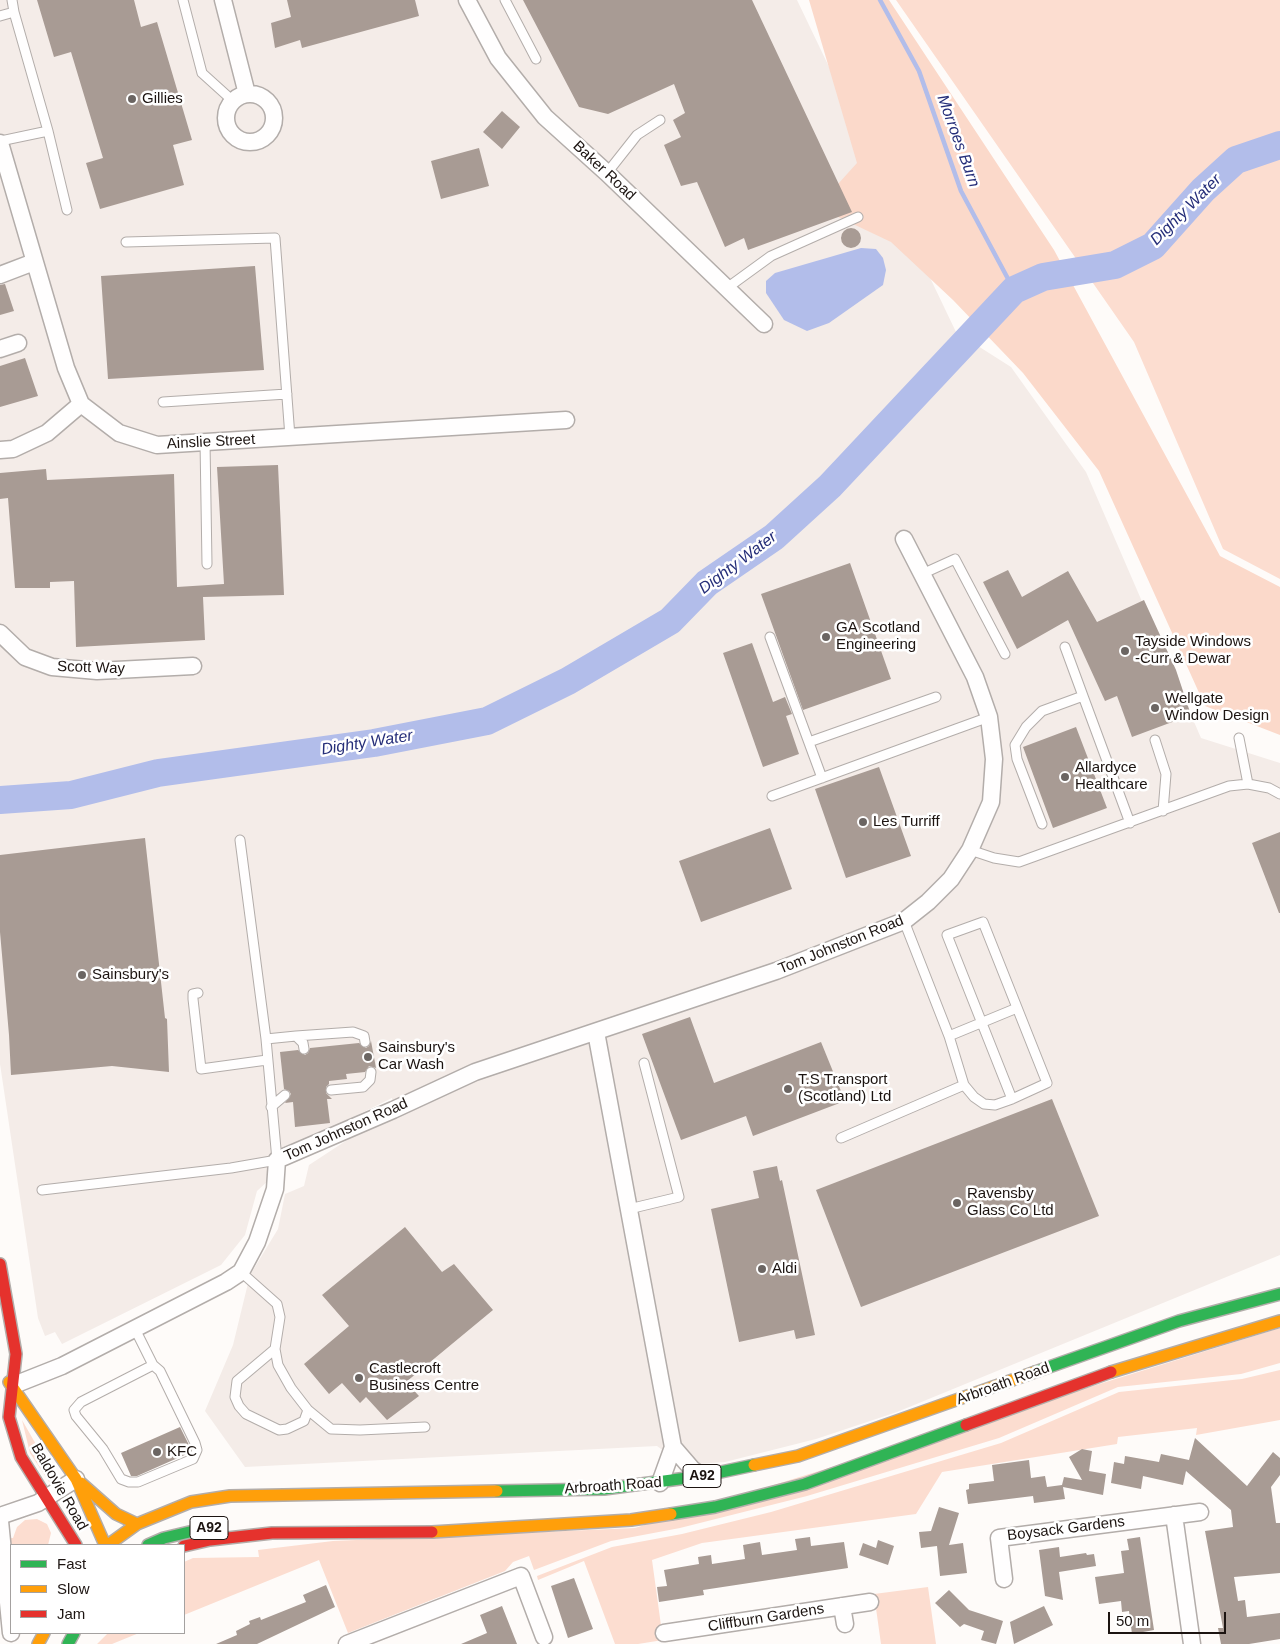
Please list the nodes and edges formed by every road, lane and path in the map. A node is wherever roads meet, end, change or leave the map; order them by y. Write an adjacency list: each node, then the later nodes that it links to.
1 (12, 0): 6 (lane)
2 (183, 0): 9 (lane)
3 (223, 0): 9 (street)
4 (467, 0): 14 (street, Baker Road)
5 (506, 0): 8 (lane)
6 (14, 12): 7 (lane); 11 (lane)
7 (0, 16)
8 (536, 58)
9 (240, 97)
10 (660, 120): 14 (lane)
11 (48, 131): 12 (lane); 15 (lane)
12 (0, 142): 13 (street)
13 (4, 172): 18 (street)
14 (607, 172): 20 (street, Baker Road)
15 (67, 210)
16 (858, 217): 20 (lane)
17 (126, 242): 24 (lane)
18 (34, 262): 19 (street); 26 (street)
19 (0, 275)
20 (727, 288): 21 (street, Baker Road)
21 (764, 324)
22 (18, 343): 23 (street)
23 (0, 348)
24 (287, 394): 25 (lane); 28 (lane)
25 (163, 402)
26 (81, 404): 29 (street, Ainslie Street); 30 (street)
27 (566, 420): 28 (street, Ainslie Street)
28 (290, 437): 29 (street, Ainslie Street)
29 (205, 442): 32 (lane)
30 (0, 450)
31 (904, 539): 33 (street, Tom Johnston Road)
32 (206, 564)
33 (922, 574): 37 (lane); 41 (street, Tom Johnston Road)
34 (0, 633): 38 (street, Scott Way)
35 (770, 637): 44 (lane)
36 (1065, 647): 39 (lane)
37 (1005, 654)
38 (192, 666)
39 (1083, 696): 50 (lane); 51 (lane)
40 (936, 697): 44 (lane)
41 (989, 716): 45 (lane); 53 (street, Tom Johnston Road)
42 (1239, 738): 46 (lane)
43 (1154, 740): 49 (lane)
44 (809, 742): 45 (lane)
45 (822, 778): 48 (lane)
46 (1248, 784): 47 (lane); 49 (lane)
47 (1280, 794)
48 (772, 796)
49 (1163, 811): 50 (lane)
50 (1130, 823): 53 (lane)
51 (1042, 824)
52 (240, 840): 61 (lane)
53 (970, 850): 54 (street, Tom Johnston Road)
54 (904, 921): 58 (street, Tom Johnston Road); 60 (lane)
55 (198, 993): 64 (lane)
56 (1017, 1008): 57 (lane); 57 (lane); 70 (lane)
57 (980, 1023): 60 (lane); 70 (lane)
58 (596, 1032): 73 (street, Tom Johnston Road); 75 (street)
59 (296, 1036): 61 (lane); 62 (lane); 63 (lane)
60 (949, 1036): 67 (lane)
61 (266, 1039): 64 (lane)
62 (366, 1042)
63 (304, 1049)
64 (267, 1060): 71 (lane)
65 (644, 1062): 75 (lane)
66 (371, 1072): 68 (lane)
67 (964, 1086): 70 (lane); 72 (lane)
68 (331, 1090)
69 (285, 1095): 71 (lane)
70 (1012, 1099)
71 (271, 1107): 73 (lane)
72 (841, 1138)
73 (276, 1160): 74 (lane); 77 (street, Tom Johnston Road)
74 (42, 1190)
75 (628, 1209): 88 (street)
76 (0, 1264): 78 (main road, Baldovie Road)
77 (241, 1272): 81 (street); 82 (lane)
78 (2, 1285): 85 (main road, Baldovie Road)
79 (1280, 1294): 89 (main road, Arbroath Road / A92)
80 (1280, 1321): 98 (main road, Arbroath Road / A92)
81 (134, 1327): 83 (lane); 85 (street)
82 (275, 1349): 86 (lane); 86 (lane)
83 (153, 1365): 83 (lane)
84 (0, 1374): 85 (main road, Baldovie Road)
85 (14, 1385): 90 (main road, Baldovie Road); 92 (main road, Baldovie Road)
86 (308, 1410): 87 (lane)
87 (425, 1427)
88 (673, 1447): 89 (street); 91 (street)
89 (702, 1476): 91 (main road, Arbroath Road / A92)
90 (76, 1479): 92 (street); 97 (main road, Baldovie Road); 100 (main road, Baldovie Road)
91 (660, 1483): 97 (main road, Arbroath Road / A92)
92 (47, 1498): 94 (street); 99 (main road, Baldovie Road)
93 (1200, 1512): 95 (street, Boysack Gardens)
94 (0, 1516)
95 (1174, 1516): 104 (street, Boysack Gardens); 114 (street)
96 (0, 1521): 105 (street)
97 (137, 1524): 101 (main road, Arbroath Road / A92)
98 (272, 1534): 102 (main road, Arbroath Road / A92); 103 (main road, Arbroath Road / A92)
99 (75, 1544)
100 (107, 1544)
101 (108, 1544)
102 (150, 1544)
103 (185, 1546)
104 (1004, 1579)
105 (9, 1588): 108 (street)
106 (870, 1602): 107 (street, Cliffburn Gardens)
107 (842, 1606): 109 (street, Cliffburn Gardens); 112 (street, Cliffburn Gardens)
108 (10, 1610)
109 (844, 1624)
110 (664, 1633): 112 (street, Cliffburn Gardens)
111 (544, 1636): 113 (street)
112 (692, 1637)
113 (347, 1644)
114 (1192, 1644)

